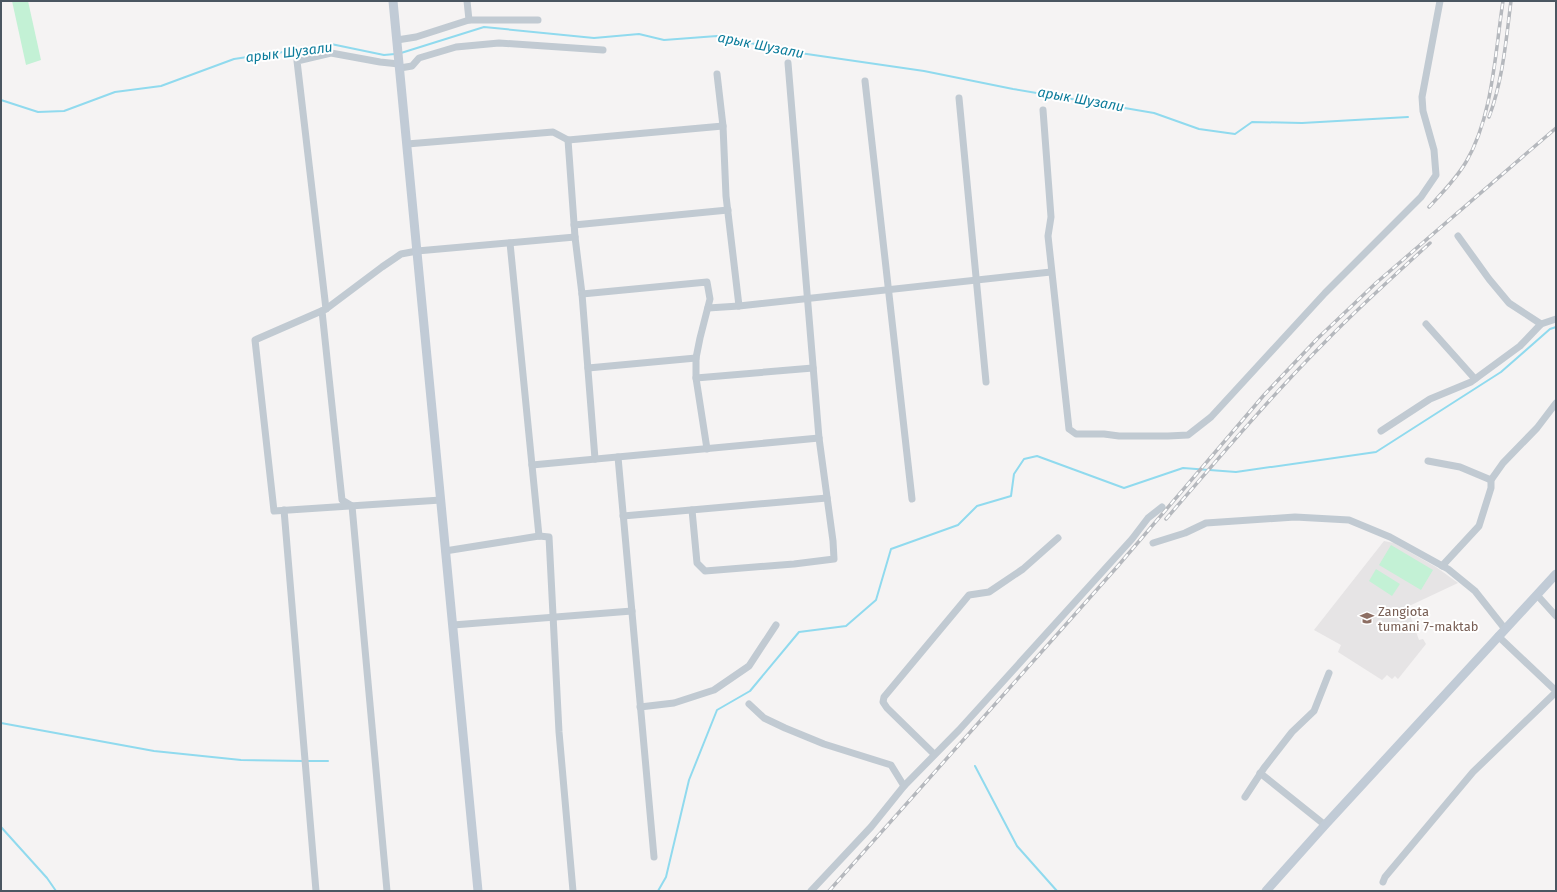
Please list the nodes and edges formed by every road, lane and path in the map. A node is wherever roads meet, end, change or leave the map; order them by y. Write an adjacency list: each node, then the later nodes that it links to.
1 (392, 1): 6 (main road)
2 (467, 1): 4 (street)
3 (1440, 1): 23 (street)
4 (468, 20): 5 (street); 6 (street)
5 (538, 20)
6 (397, 44): 9 (main road)
7 (603, 50): 9 (street)
8 (788, 63): 27 (street)
9 (399, 64): 16 (main road); 30 (street)
10 (717, 74): 14 (street)
11 (865, 81): 25 (street)
12 (959, 98): 24 (street)
13 (1043, 110): 23 (street)
14 (723, 126): 15 (street); 17 (street)
15 (568, 140): 16 (street); 18 (street)
16 (407, 144): 22 (main road)
17 (728, 210): 18 (street); 28 (street)
18 (574, 225): 20 (street)
19 (1458, 236): 33 (street)
20 (575, 237): 21 (street); 26 (street)
21 (510, 243): 22 (street); 47 (street)
22 (417, 251): 30 (street); 51 (main road)
23 (1051, 272): 24 (street)
24 (977, 280): 25 (street); 39 (street)
25 (888, 290): 27 (street); 50 (street)
26 (582, 294): 29 (street); 35 (street)
27 (808, 298): 28 (street); 36 (street)
28 (738, 306): 29 (street)
29 (708, 308): 34 (street)
30 (324, 310): 52 (street); 54 (street)
31 (1556, 319): 33 (street)
32 (1426, 324): 38 (street)
33 (1541, 324): 38 (street)
34 (696, 358): 35 (street); 37 (street)
35 (588, 368): 45 (street)
36 (813, 368): 37 (street); 42 (street)
37 (696, 378): 43 (street)
38 (1475, 379): 41 (street)
39 (986, 382)
40 (1556, 403): 48 (street)
41 (1382, 431)
42 (819, 438): 43 (street); 49 (street)
43 (707, 449): 44 (street)
44 (618, 457): 45 (street); 56 (street)
45 (595, 459): 47 (street)
46 (1428, 461): 48 (street)
47 (532, 465): 57 (street)
48 (1491, 480): 61 (street)
49 (827, 498): 55 (street); 55 (street)
50 (912, 499)
51 (441, 500): 52 (street); 60 (main road)
52 (352, 506): 54 (street); 83 (street)
53 (1162, 507): 75 (street)
54 (284, 510): 82 (street)
55 (692, 510): 56 (street)
56 (623, 516): 64 (street)
57 (539, 536): 60 (street); 65 (street)
58 (1058, 538): 75 (street)
59 (1153, 543): 61 (street)
60 (446, 551): 68 (main road)
61 (1442, 566): 69 (street)
62 (1556, 574): 63 (main road)
63 (1537, 595): 66 (street); 69 (main road)
64 (632, 610): 65 (street); 74 (street)
65 (554, 616): 68 (street); 85 (street)
66 (1556, 616)
67 (776, 624): 74 (street)
68 (452, 626): 84 (main road)
69 (1505, 629): 70 (main road)
70 (1498, 636): 72 (street); 79 (main road)
71 (1329, 673): 76 (street)
72 (1556, 692): 81 (street)
73 (749, 704): 77 (street)
74 (640, 708): 80 (street)
75 (934, 754): 77 (street)
76 (1260, 773): 78 (street); 79 (street)
77 (904, 786): 86 (street)
78 (1245, 797)
79 (1325, 825): 87 (main road)
80 (654, 857)
81 (1383, 882)
82 (316, 891)
83 (387, 891)
84 (478, 891)
85 (574, 891)
86 (811, 891)
87 (1266, 891)

